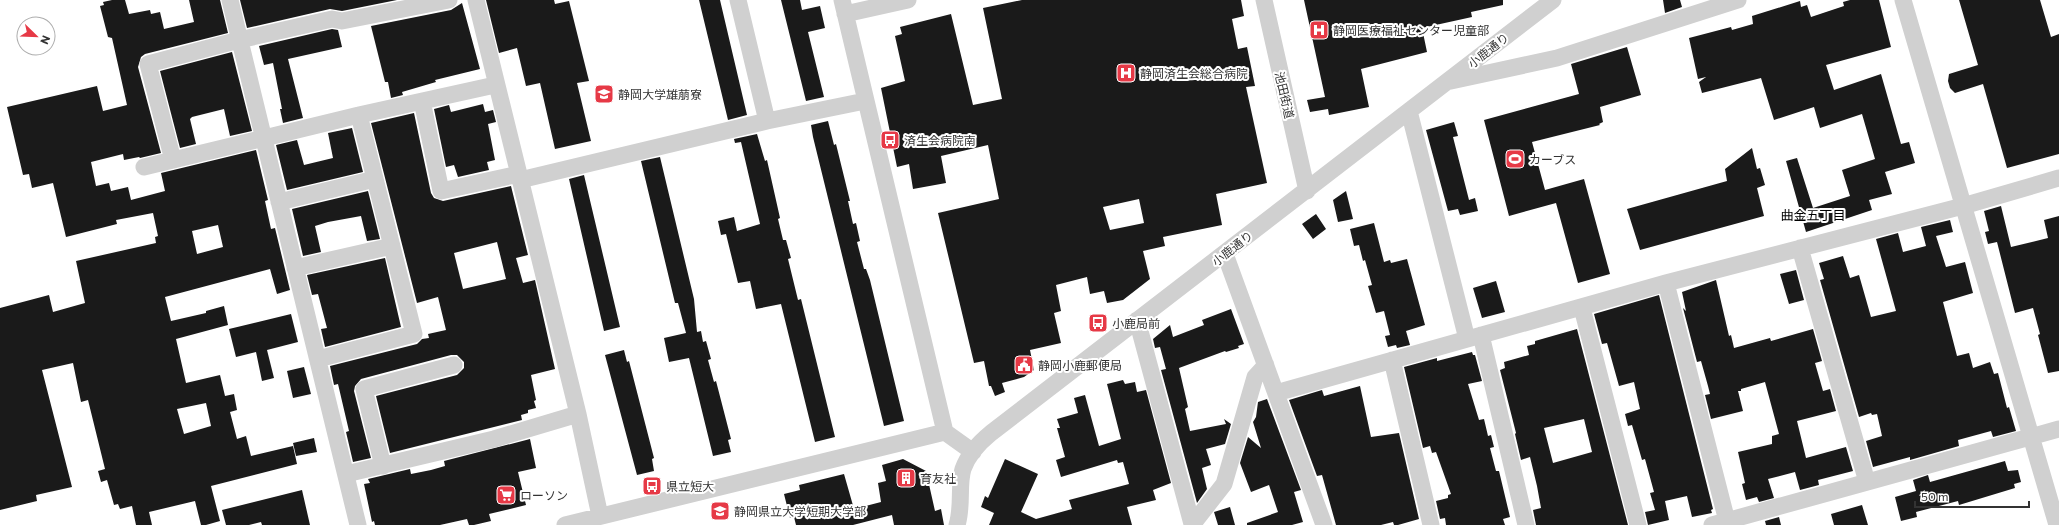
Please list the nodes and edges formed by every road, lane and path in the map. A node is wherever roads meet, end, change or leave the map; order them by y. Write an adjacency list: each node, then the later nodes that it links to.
1 (230, 0): 11 (street)
2 (449, 0): 11 (street)
3 (476, 0): 13 (street)
4 (738, 0): 18 (street)
5 (908, 0): 10 (street)
6 (1264, 0): 25 (street, 池田街道)
7 (1553, 0): 12 (street, 小鹿通り)
8 (1738, 0): 12 (street)
9 (1904, 0): 27 (street)
10 (843, 7): 15 (street)
11 (239, 40): 19 (street); 20 (street)
12 (1447, 82): 16 (street, 小鹿通り)
13 (495, 85): 14 (street); 22 (street)
14 (422, 101): 17 (street); 22 (street)
15 (865, 101): 18 (street); 43 (street)
16 (1409, 111): 25 (street, 小鹿通り); 35 (street)
17 (359, 115): 19 (street); 24 (street)
18 (767, 121): 22 (street)
19 (264, 139): 20 (street); 26 (street)
20 (173, 160): 21 (street)
21 (144, 167)
22 (520, 177): 41 (street)
23 (2059, 178): 27 (street)
24 (375, 180): 26 (street); 28 (street)
25 (1307, 191): 30 (street, 小鹿通り)
26 (279, 202): 31 (street)
27 (1963, 206): 29 (street); 44 (street)
28 (392, 246): 31 (street); 36 (street)
29 (1800, 248): 32 (street); 48 (street)
30 (1225, 254): 34 (street, 小鹿通り); 39 (street)
31 (295, 268): 36 (street)
32 (1666, 283): 33 (street); 50 (street)
33 (1582, 308): 35 (street); 58 (street)
34 (1137, 320): 45 (street, 小鹿通り); 54 (street)
35 (1474, 337): 37 (street); 57 (street)
36 (318, 359): 47 (street)
37 (1392, 360): 40 (street); 56 (street)
38 (454, 365): 46 (street)
39 (1266, 365): 40 (street); 54 (street)
40 (1276, 393): 55 (street)
41 (578, 414): 46 (street); 49 (street)
42 (2059, 429): 44 (street)
43 (946, 432): 45 (street); 49 (street)
44 (2032, 437): 48 (street); 59 (street)
45 (973, 452): 53 (street, 小鹿通り)
46 (383, 466): 47 (street)
47 (346, 474): 51 (street)
48 (1867, 482): 50 (street)
49 (600, 516): 52 (street)
50 (1722, 524)
51 (358, 525)
52 (565, 525)
53 (957, 525)
54 (1192, 525)
55 (1324, 525)
56 (1431, 525)
57 (1526, 525)
58 (1638, 525)
59 (2057, 525)

